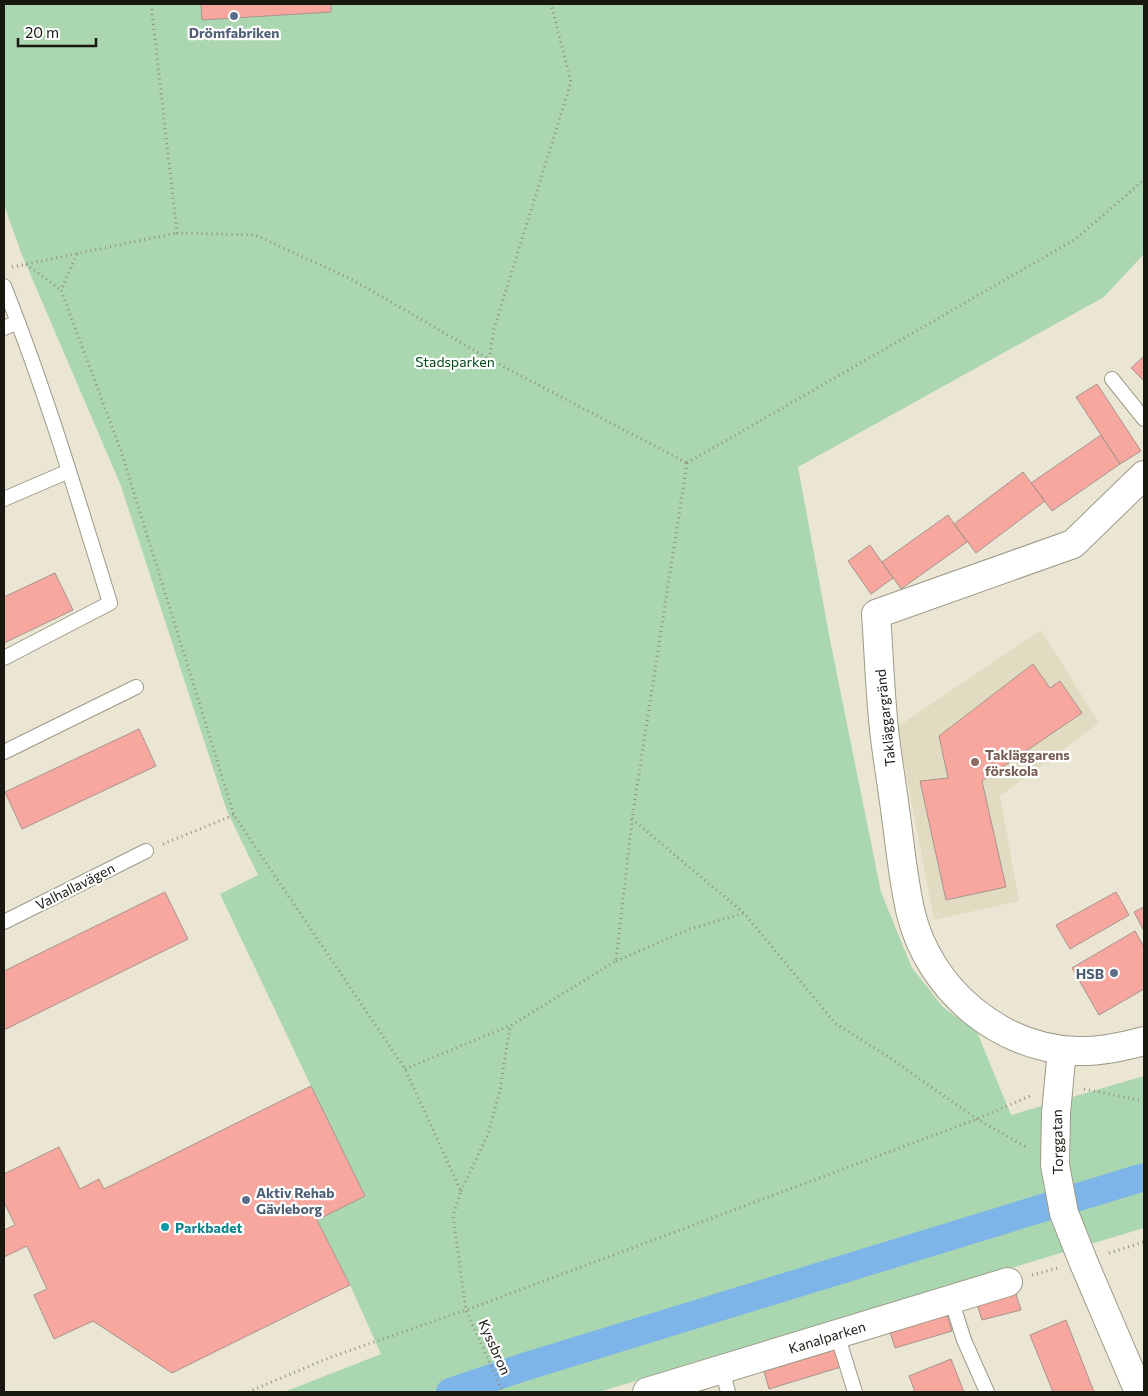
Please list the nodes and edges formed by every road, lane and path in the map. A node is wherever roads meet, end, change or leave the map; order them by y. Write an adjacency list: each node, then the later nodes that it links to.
1 (151, 4): 4 (path)
2 (551, 4): 12 (path)
3 (1144, 180): 15 (path)
4 (177, 233): 5 (path); 12 (path)
5 (77, 254): 6 (path); 9 (path)
6 (26, 264): 7 (path); 9 (path)
7 (4, 269)
8 (4, 286): 10 (lane)
9 (61, 290): 22 (path)
10 (18, 322): 11 (lane); 16 (lane)
11 (4, 328)
12 (489, 359): 15 (path)
13 (1112, 379): 14 (lane)
14 (1144, 419)
15 (687, 463): 23 (path)
16 (69, 471): 18 (lane); 19 (lane)
17 (1144, 475): 30 (street, Takläggargränd)
18 (4, 499)
19 (4, 658)
20 (136, 687): 21 (lane)
21 (4, 752)
22 (234, 815): 24 (path); 31 (path)
23 (632, 819): 25 (path); 27 (path)
24 (146, 851): 26 (lane, Valhallavägen)
25 (744, 913): 27 (path); 34 (path)
26 (4, 922)
27 (616, 961): 28 (path)
28 (510, 1026): 31 (path); 36 (path, Kyssbron)
29 (1144, 1041): 30 (street)
30 (1062, 1050): 32 (street, Torggatan)
31 (405, 1070): 36 (path)
32 (1058, 1085): 33 (path); 34 (path); 47 (street, Torggatan)
33 (1144, 1101)
34 (976, 1119): 35 (path); 39 (path)
35 (1029, 1148)
36 (461, 1191): 39 (path, Kyssbron)
37 (1008, 1282): 38 (street, Kanalparken)
38 (951, 1300): 40 (street, Kanalparken); 46 (lane)
39 (466, 1310): 42 (path); 43 (path, Kyssbron)
40 (837, 1334): 41 (street, Kanalparken); 45 (lane)
41 (725, 1381): 44 (street, Kanalparken)
42 (248, 1392)
43 (503, 1392)
44 (647, 1392)
45 (855, 1392)
46 (987, 1392)
47 (1139, 1392)

